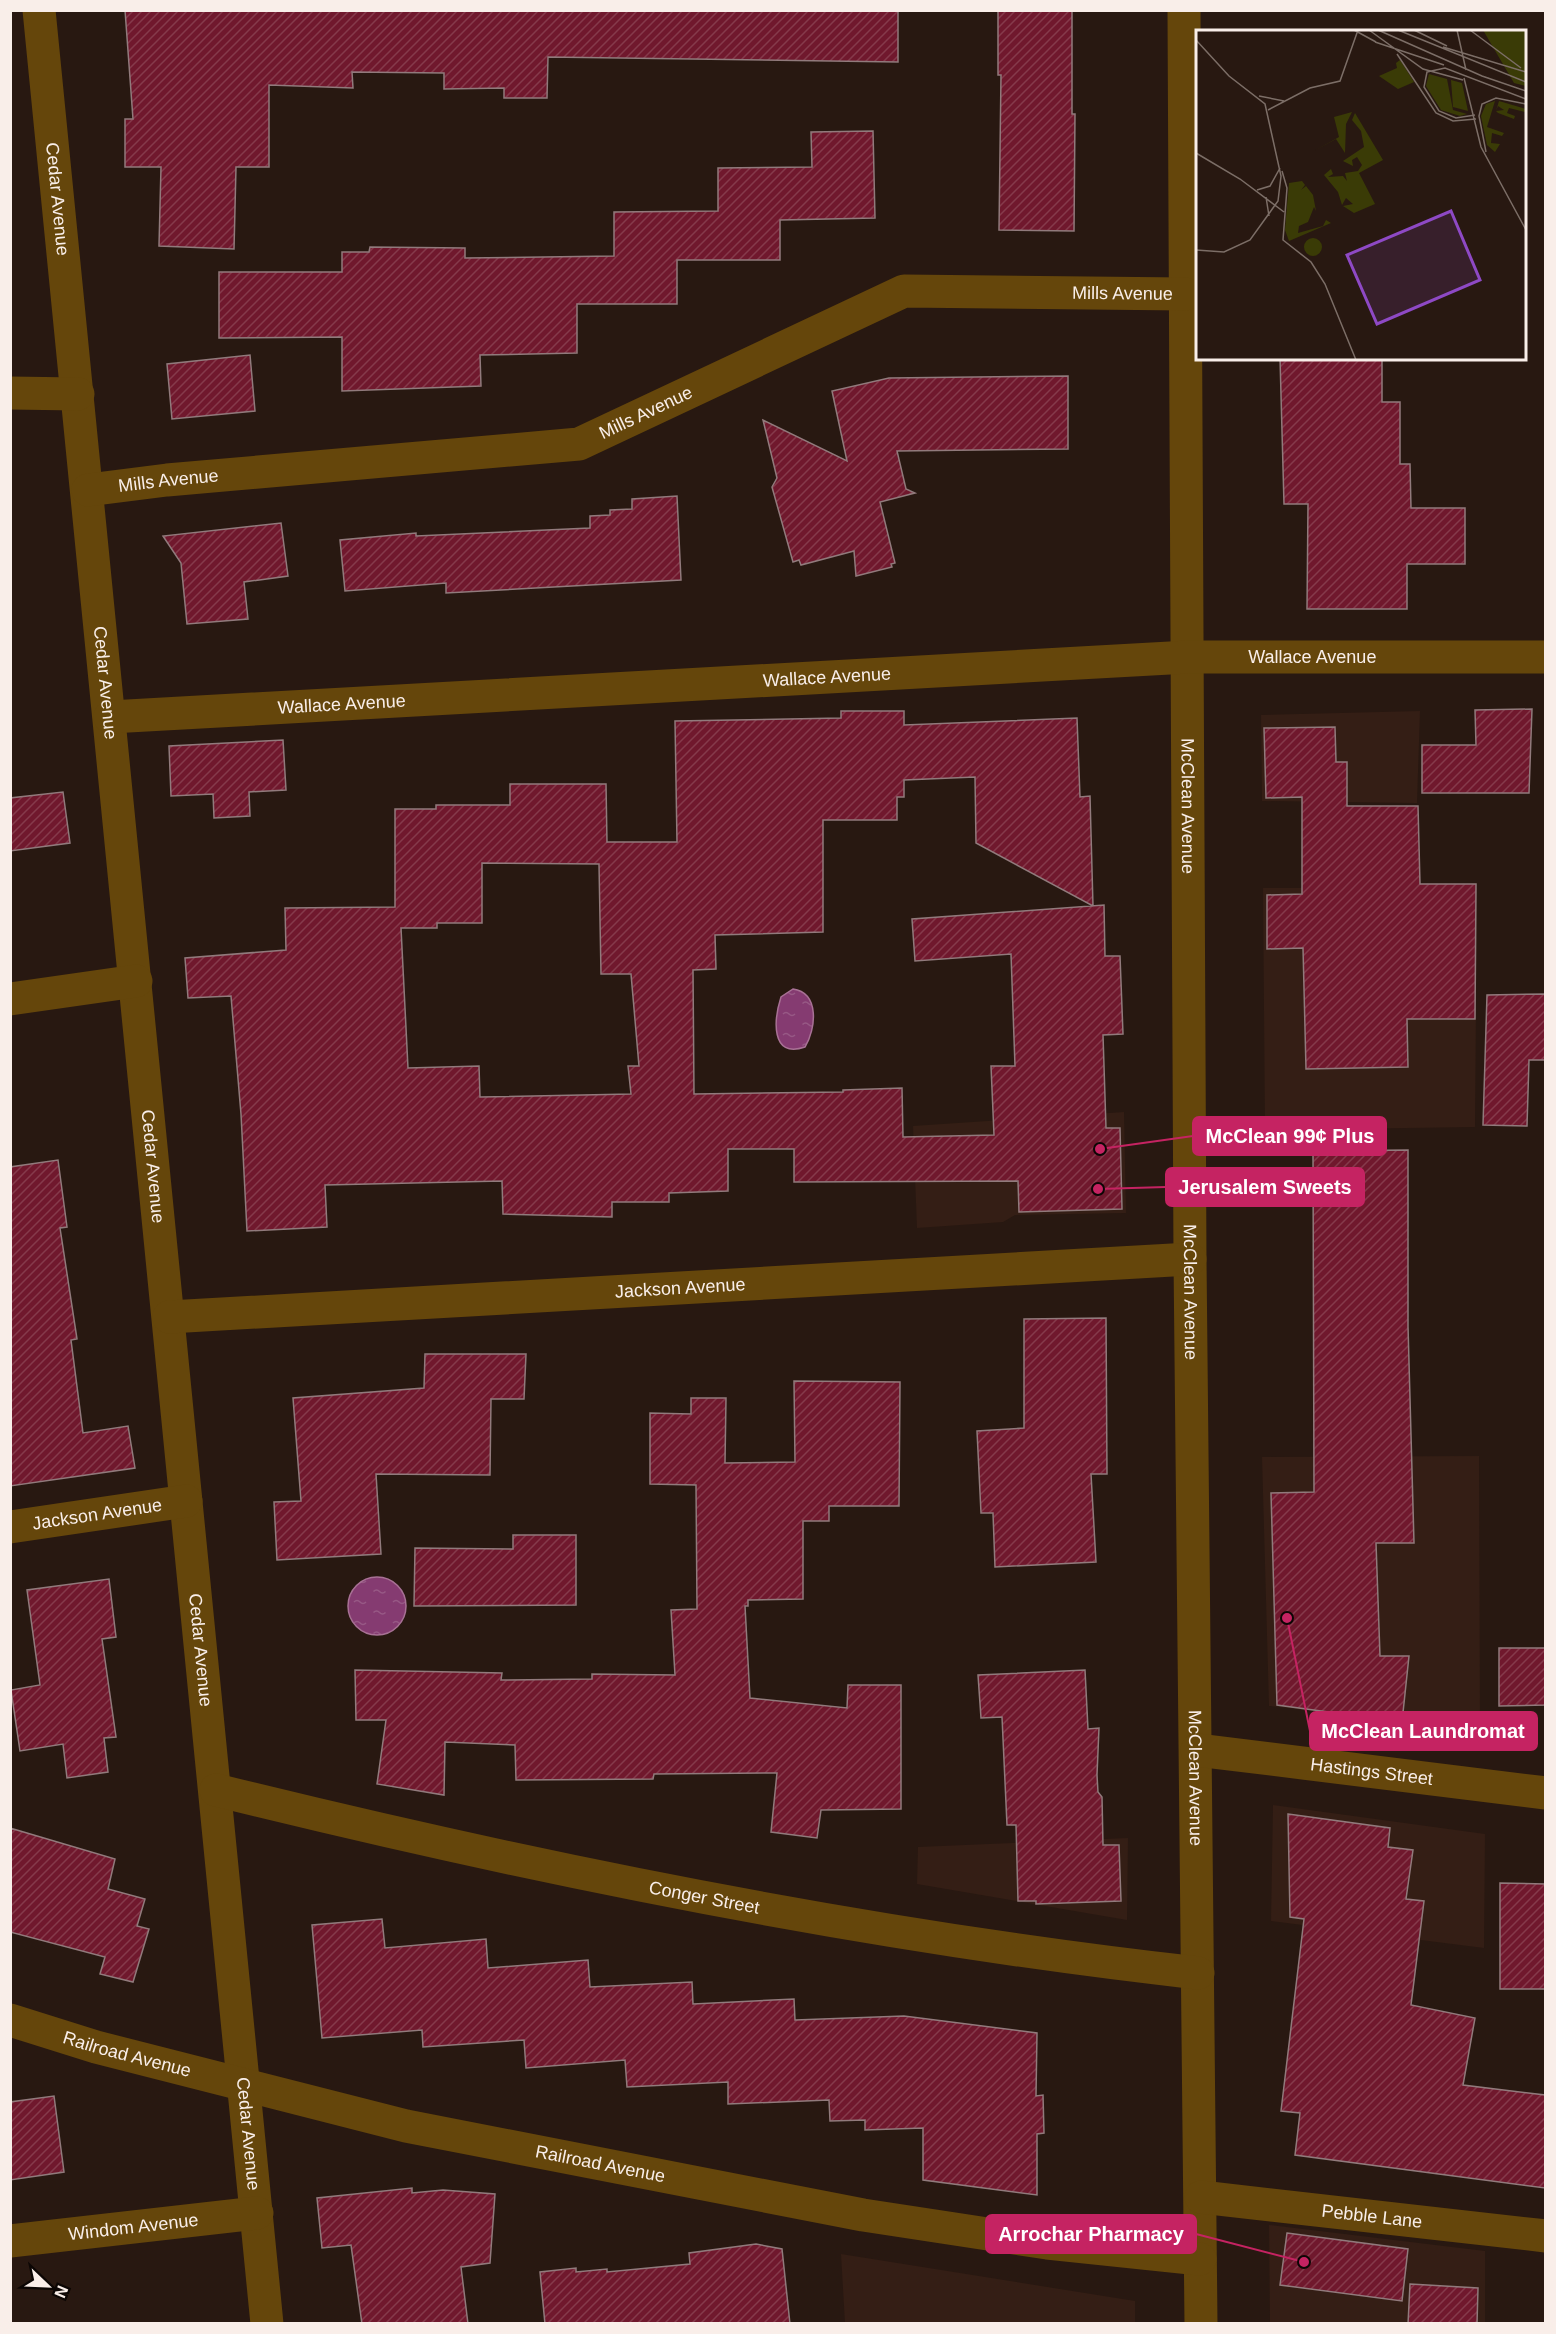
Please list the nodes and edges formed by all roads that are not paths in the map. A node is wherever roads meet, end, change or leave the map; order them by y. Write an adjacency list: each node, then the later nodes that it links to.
1 (39, 10): 5 (street, Cedar Avenue)
2 (1184, 10): 3 (street, McClean Avenue)
3 (1185, 294): 6 (street, Mills Avenue); 7 (street, McClean Avenue)
4 (10, 393): 5 (street)
5 (78, 394): 6 (street, Cedar Avenue)
6 (88, 490): 9 (street, Cedar Avenue)
7 (1188, 657): 8 (street, Wallace Avenue); 9 (street, Wallace Avenue); 12 (street, McClean Avenue)
8 (1545, 657)
9 (110, 717): 10 (street, Cedar Avenue)
10 (136, 981): 11 (street); 13 (street, Cedar Avenue)
11 (10, 999)
12 (1190, 1259): 13 (street, Jackson Avenue); 16 (street, McClean Avenue)
13 (169, 1317): 14 (street, Cedar Avenue)
14 (186, 1501): 15 (street, Jackson Avenue); 17 (street, Cedar Avenue)
15 (10, 1527)
16 (1197, 1750): 18 (street, Hastings Street); 19 (street, McClean Avenue)
17 (216, 1790): 19 (street, Conger Street); 21 (street, Cedar Avenue)
18 (1545, 1793)
19 (1198, 1973): 22 (street, McClean Avenue)
20 (10, 2020): 21 (street, Railroad Avenue)
21 (244, 2084): 23 (street, Cedar Avenue); 26 (street, Railroad Avenue)
22 (1201, 2197): 24 (street, Pebble Lane); 26 (street, McClean Avenue)
23 (256, 2213): 25 (street, Windom Avenue); 27 (street, Cedar Avenue)
24 (1545, 2236)
25 (10, 2241)
26 (1200, 2259): 28 (street, McClean Avenue)
27 (267, 2324)
28 (1201, 2324)

